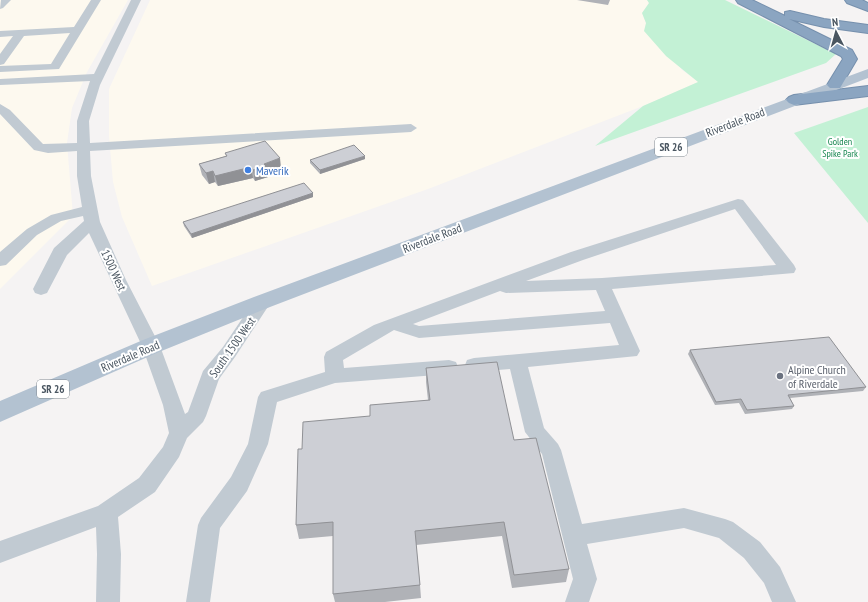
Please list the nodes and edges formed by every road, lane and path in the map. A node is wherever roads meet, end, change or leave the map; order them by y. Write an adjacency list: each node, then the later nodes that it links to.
1 (6, 0): 2 (street); 7 (street)
2 (12, 0)
3 (96, 0): 10 (street)
4 (136, 0): 16 (street, 1500 West)
5 (743, 0): 9 (highway); 18 (highway)
6 (851, 0): 8 (highway)
7 (0, 6)
8 (868, 6)
9 (868, 29)
10 (77, 30): 11 (street); 14 (street)
11 (21, 32): 12 (street); 13 (street)
12 (0, 34)
13 (0, 62)
14 (0, 70)
15 (868, 72): 18 (main road, Riverdale Road / SR 26)
16 (98, 77): 17 (street); 23 (street, 1500 West)
17 (0, 82)
18 (834, 85): 20 (main road, Riverdale Road / SR 26)
19 (868, 91): 20 (highway)
20 (794, 100): 29 (main road, Riverdale Road / SR 26)
21 (0, 108): 23 (street)
22 (411, 128): 23 (street)
23 (83, 147): 24 (street, 1500 West)
24 (91, 216): 25 (street); 28 (street); 32 (street, 1500 West)
25 (0, 261)
26 (602, 284): 27 (street); 27 (street); 30 (street)
27 (492, 288): 31 (street)
28 (41, 289)
29 (262, 302): 32 (main road, Riverdale Road / SR 26); 36 (street, South 1500 West)
30 (616, 316): 31 (street); 33 (street)
31 (394, 324): 34 (street)
32 (151, 346): 35 (main road, Riverdale Road / SR 26); 36 (street, 1500 West)
33 (517, 361): 34 (street); 38 (street)
34 (335, 376): 41 (street)
35 (0, 412)
36 (179, 432): 37 (street)
37 (106, 513): 39 (street); 40 (street)
38 (574, 536): 42 (street); 43 (street)
39 (0, 552)
40 (108, 602)
41 (198, 602)
42 (577, 602)
43 (784, 602)

